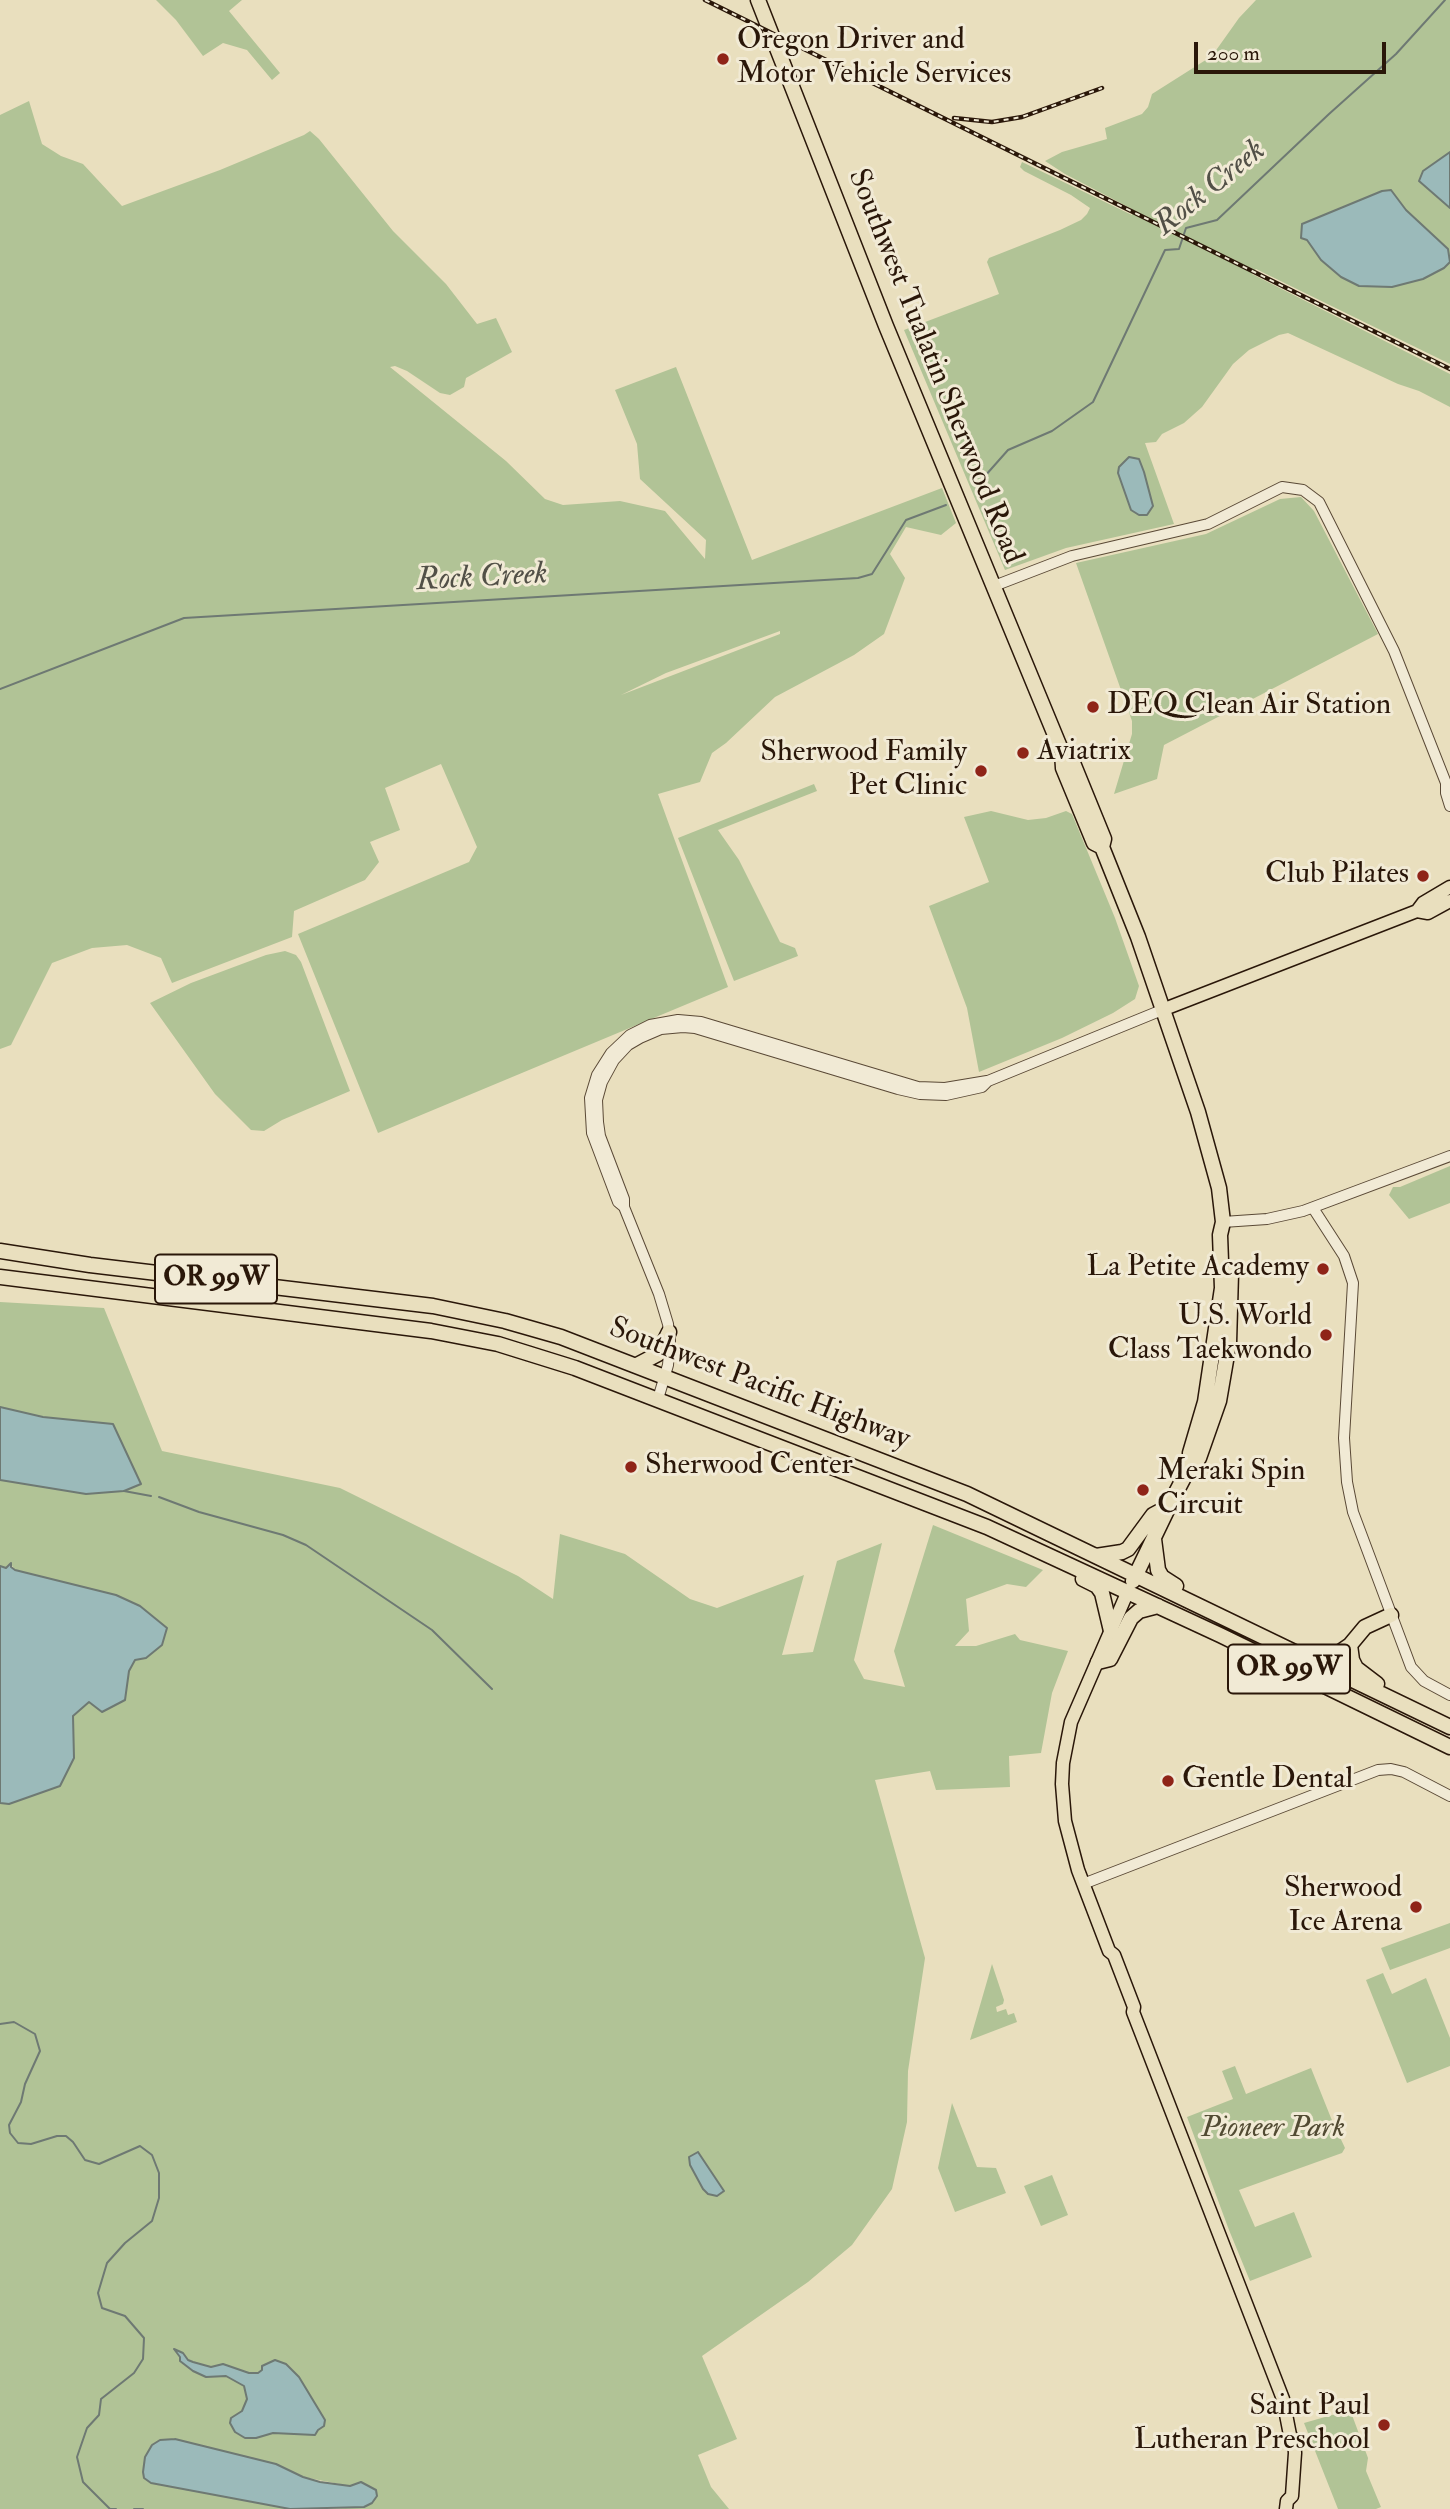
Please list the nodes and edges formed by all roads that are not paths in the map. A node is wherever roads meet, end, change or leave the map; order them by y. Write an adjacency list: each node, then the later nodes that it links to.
1 (758, 0): 2 (highway, Southwest Tualatin Sherwood Road)
2 (994, 586): 3 (street); 8 (highway, Southwest Tualatin Sherwood Road)
3 (1448, 785): 4 (street)
4 (1450, 806)
5 (1450, 887): 7 (main road)
6 (1450, 901): 7 (main road)
7 (1417, 911): 8 (main road)
8 (1162, 1010): 11 (highway, Southwest Tualatin Sherwood Road); 18 (street)
9 (1450, 1157): 10 (street)
10 (1314, 1208): 11 (street); 32 (street)
11 (1223, 1222): 19 (highway, Southwest Tualatin Sherwood Road); 22 (highway, Southwest Tualatin Sherwood Road)
12 (0, 1251): 13 (highway, Southwest Pacific Highway / OR 99W)
13 (90, 1265): 15 (highway); 16 (highway, Southwest Pacific Highway / OR 99W)
14 (0, 1277): 15 (highway, Southwest Pacific Highway / OR 99W)
15 (88, 1289): 17 (highway, Southwest Pacific Highway / OR 99W)
16 (433, 1306): 17 (highway); 20 (highway, Southwest Pacific Highway / OR 99W)
17 (431, 1331): 23 (highway, Southwest Pacific Highway / OR 99W)
18 (669, 1332): 20 (highway); 21 (street)
19 (1215, 1338): 22 (highway); 24 (highway, Southwest Tualatin Sherwood Road)
20 (637, 1365): 21 (highway, Southwest Pacific Highway / OR 99W)
21 (666, 1376): 23 (street); 28 (highway, Southwest Pacific Highway / OR 99W)
22 (1220, 1396): 24 (highway, Southwest Tualatin Sherwood Road)
23 (658, 1399): 27 (highway, Southwest Pacific Highway / OR 99W)
24 (1190, 1466): 25 (highway, Southwest Tualatin Sherwood Road)
25 (1168, 1507): 26 (highway, Southwest Tualatin Sherwood Road); 28 (highway)
26 (1154, 1538): 29 (highway, Southwest Tualatin Sherwood Road); 33 (highway)
27 (1040, 1550): 30 (highway, Southwest Pacific Highway / OR 99W); 34 (highway)
28 (1096, 1556): 29 (highway, Southwest Pacific Highway / OR 99W)
29 (1136, 1574): 30 (highway, Southwest Tualatin Sherwood Road); 33 (highway, Southwest Pacific Highway / OR 99W)
30 (1128, 1591): 31 (highway, Southwest Pacific Highway / OR 99W); 34 (main road)
31 (1158, 1606): 37 (highway); 41 (highway, Southwest Pacific Highway / OR 99W)
32 (1391, 1615): 35 (highway); 38 (street)
33 (1229, 1620): 36 (highway, Southwest Pacific Highway / OR 99W)
34 (1111, 1631): 37 (main road)
35 (1350, 1645): 36 (highway); 39 (highway)
36 (1307, 1658): 39 (highway, Southwest Pacific Highway / OR 99W)
37 (1098, 1662): 43 (main road)
38 (1450, 1695)
39 (1389, 1698): 40 (highway, Southwest Pacific Highway / OR 99W)
40 (1450, 1727)
41 (1450, 1747)
42 (1450, 1796): 43 (street)
43 (1083, 1884): 44 (main road)
44 (1286, 2505)

